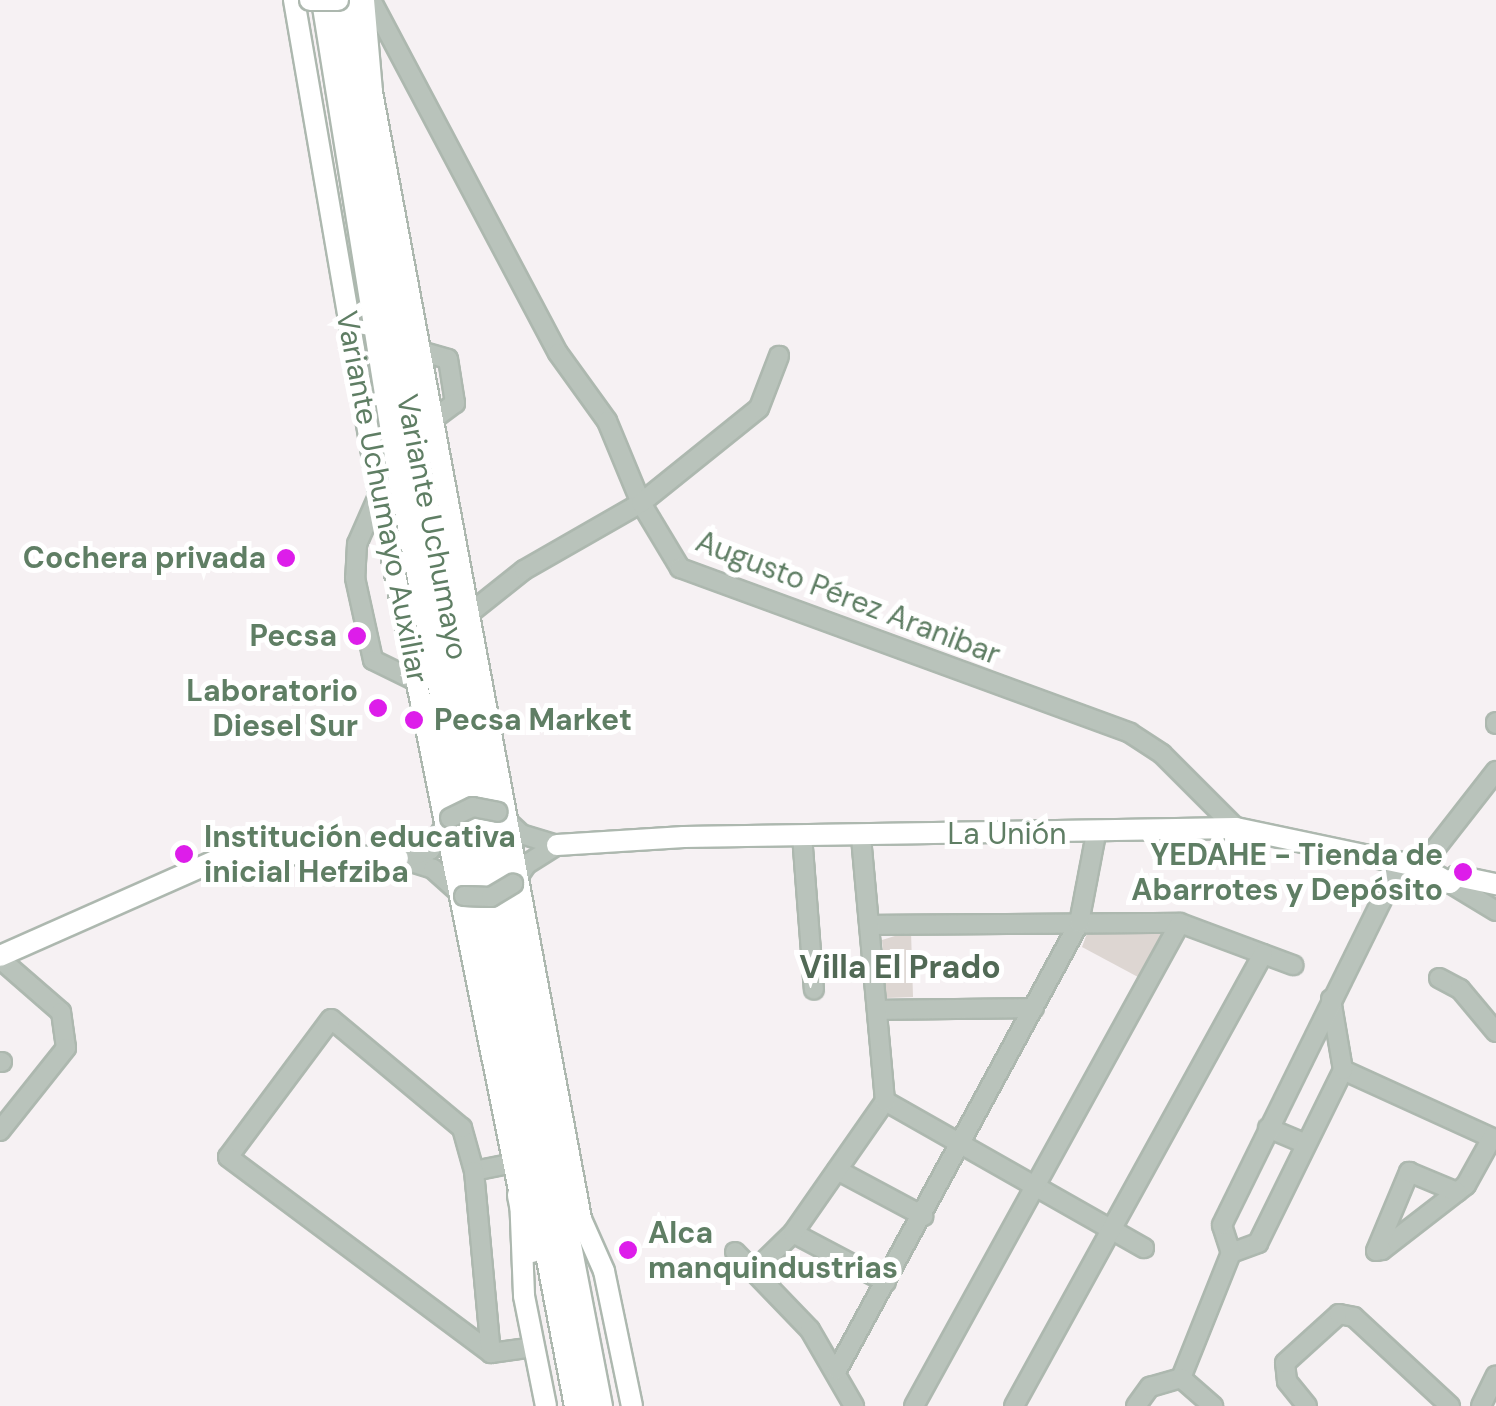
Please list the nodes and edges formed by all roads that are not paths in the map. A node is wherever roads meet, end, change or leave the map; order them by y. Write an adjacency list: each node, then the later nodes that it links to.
1 (294, 0): 7 (main road, Variante Uchumayo Auxiliar)
2 (310, 0): 4 (main road, bridge)
3 (324, 0): 67 (highway, Variante Uchumayo)
4 (340, 0): 68 (highway, Variante Uchumayo)
5 (368, 0): 8 (street, Augusto Pérez Aranibar); 9 (main road)
6 (779, 356): 8 (street)
7 (379, 494): 10 (main road, Variante Uchumayo Auxiliar); 10 (street)
8 (641, 502): 9 (street); 14 (street, Augusto Pérez Aranibar)
9 (470, 614): 12 (main road)
10 (418, 682): 13 (main road, Variante Uchumayo Auxiliar)
11 (1496, 771): 20 (street)
12 (503, 816): 13 (street, bridge); 18 (street, La Unión); 21 (main road)
13 (448, 820): 19 (street); 24 (main road, Variante Uchumayo Auxiliar)
14 (1236, 828): 15 (main road, La Unión); 20 (main road, La Unión)
15 (1096, 834): 16 (main road, La Unión); 27 (street)
16 (862, 835): 17 (main road, La Unión); 28 (street)
17 (802, 836): 18 (main road, La Unión); 33 (street)
18 (557, 845): 21 (street)
19 (398, 858): 24 (street); 30 (main road)
20 (1411, 864): 22 (main road, La Unión); 34 (street)
21 (516, 881): 24 (street, bridge); 52 (main road)
22 (1450, 883): 23 (main road); 25 (street)
23 (1496, 884)
24 (462, 895): 45 (main road, Variante Uchumayo Auxiliar)
25 (1496, 912)
26 (1180, 923): 27 (street); 29 (street); 48 (street)
27 (1078, 924): 28 (street); 35 (street)
28 (870, 925): 36 (street)
29 (1263, 954): 31 (street); 53 (street)
30 (0, 958): 41 (street)
31 (1293, 965)
32 (1439, 978): 37 (street)
33 (814, 990)
34 (1331, 998): 38 (street); 40 (street)
35 (1034, 1008): 36 (street); 44 (street)
36 (877, 1010): 39 (street)
37 (1496, 1032)
38 (1343, 1070): 42 (street); 43 (street)
39 (885, 1101): 44 (street); 47 (street)
40 (1268, 1128): 43 (street); 57 (street)
41 (0, 1131)
42 (1494, 1133): 49 (street)
43 (1306, 1144): 57 (street)
44 (963, 1146): 48 (street); 51 (street)
45 (514, 1163): 46 (street); 50 (main road, Variante Uchumayo Auxiliar)
46 (474, 1170): 61 (street); 61 (street)
47 (837, 1170): 51 (street); 54 (street)
48 (1035, 1186): 53 (street); 72 (street)
49 (1457, 1192): 49 (street)
50 (520, 1195): 60 (main road, Variante Uchumayo Auxiliar); 66 (highway)
51 (923, 1216): 59 (street)
52 (581, 1219): 69 (highway); 70 (main road)
53 (1111, 1230): 55 (street); 73 (street)
54 (793, 1232): 58 (street); 59 (street)
55 (1144, 1248)
56 (734, 1252): 58 (street)
57 (1231, 1252): 64 (street)
58 (755, 1270): 62 (street)
59 (886, 1282): 62 (street)
60 (534, 1346): 61 (street); 65 (main road, Variante Uchumayo Auxiliar)
61 (491, 1353)
62 (837, 1370): 71 (street)
63 (1496, 1375): 78 (street)
64 (1182, 1378): 74 (street); 75 (street)
65 (546, 1406)
66 (563, 1406)
67 (577, 1406)
68 (599, 1406)
69 (616, 1406)
70 (632, 1406)
71 (854, 1406)
72 (914, 1406)
73 (1014, 1406)
74 (1136, 1406)
75 (1212, 1406)
76 (1307, 1406): 77 (street)
77 (1450, 1406)
78 (1482, 1406)

